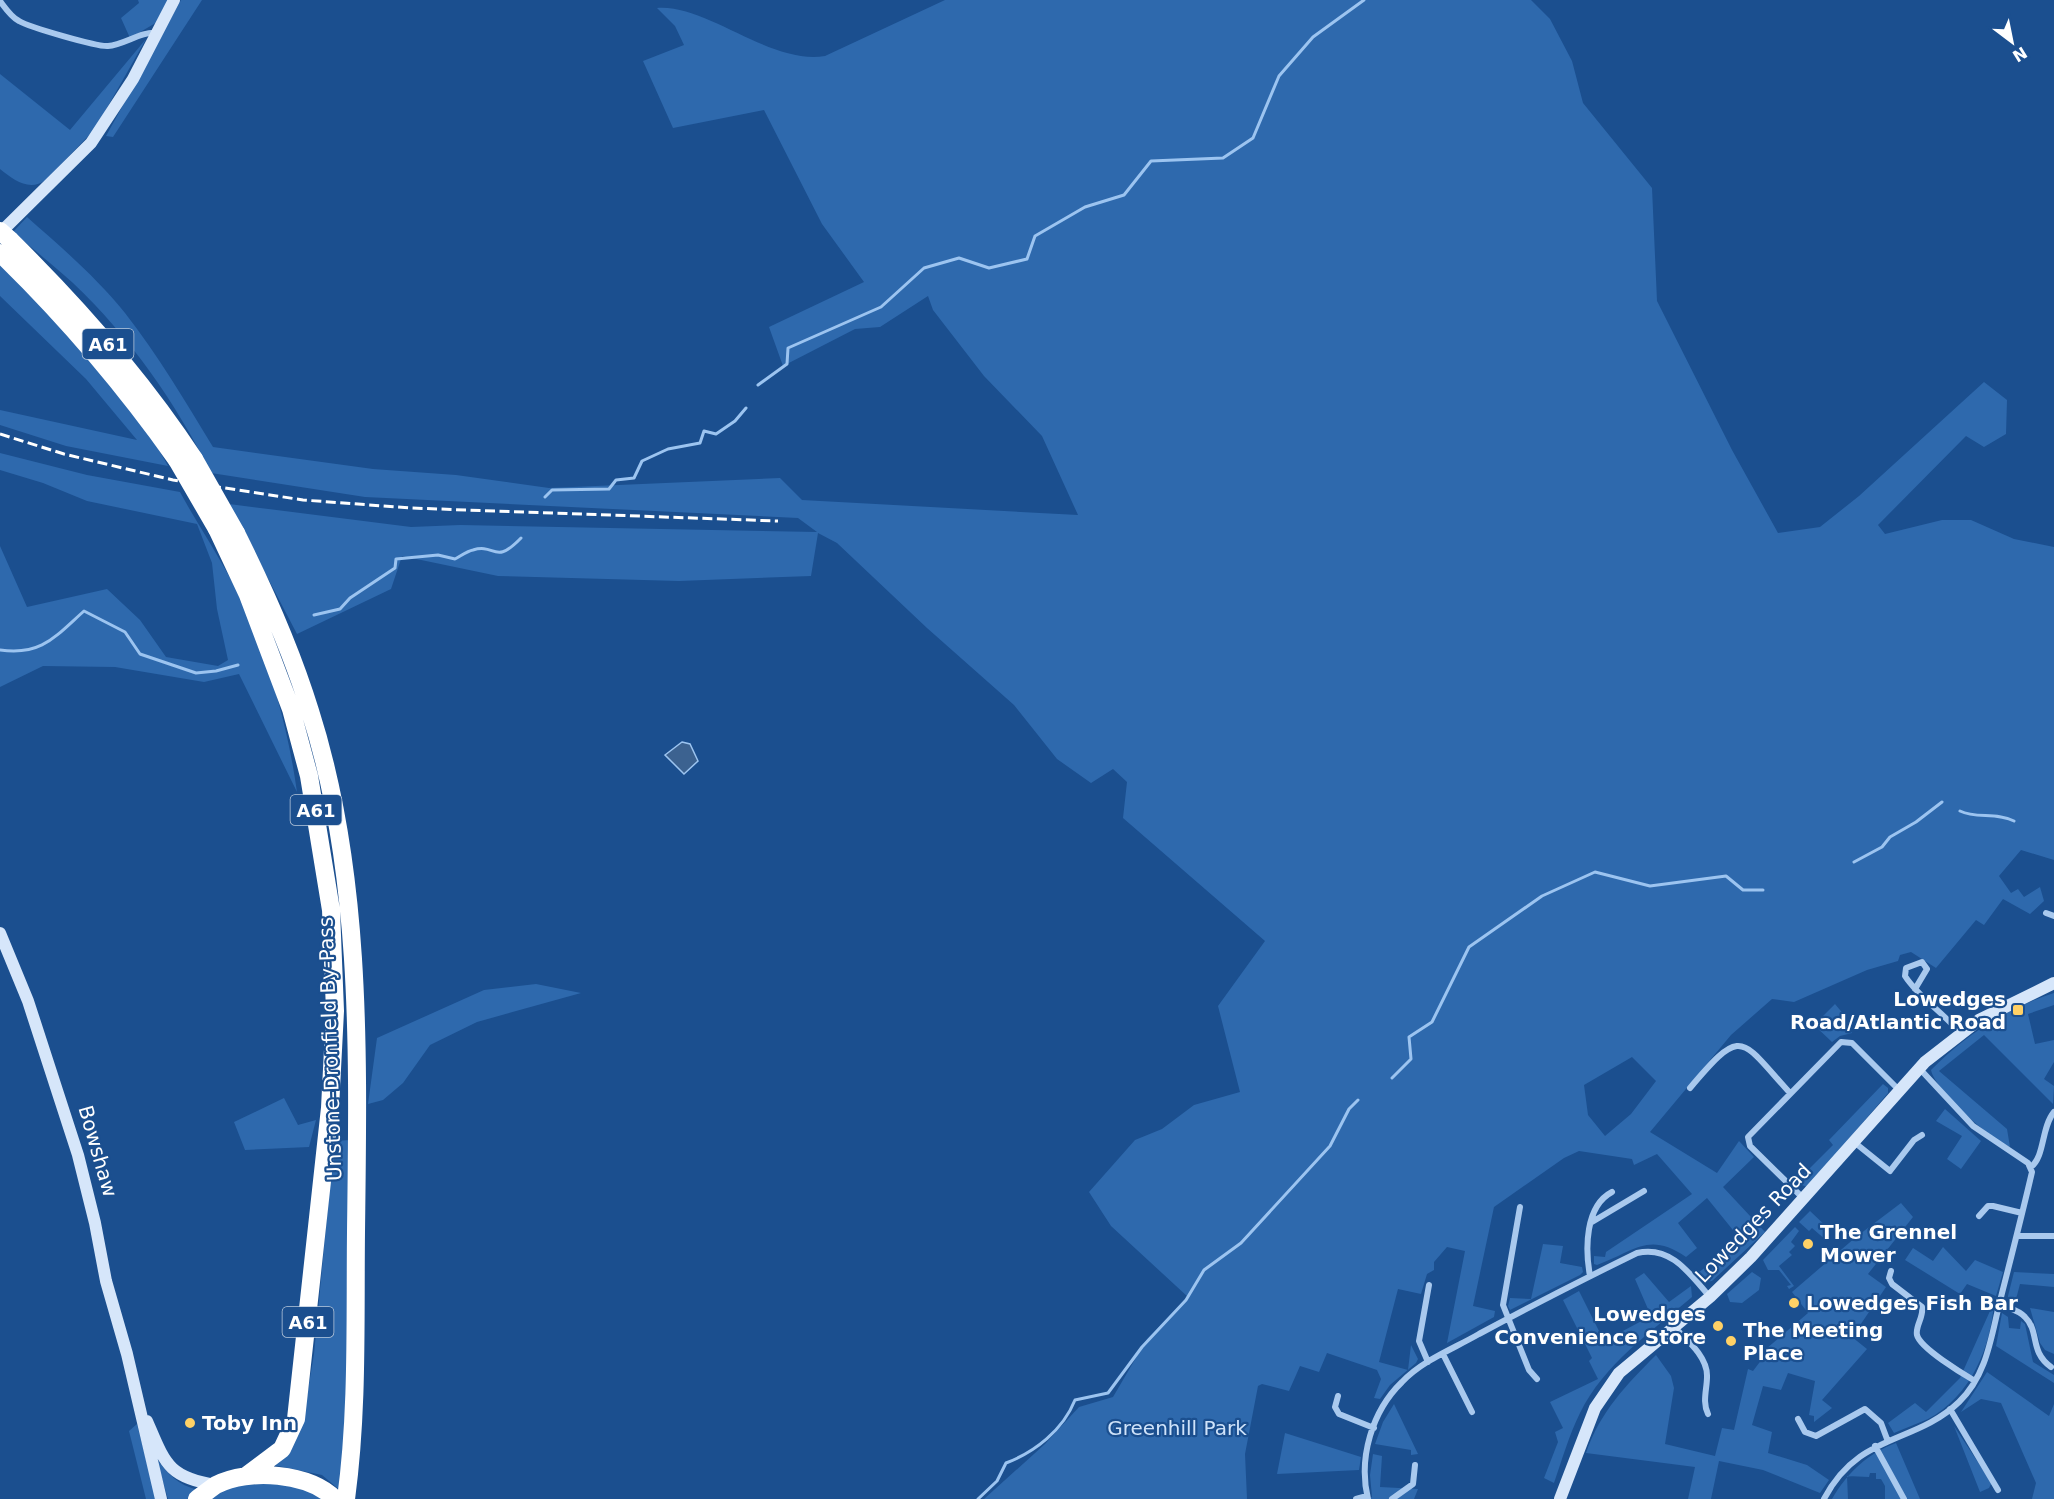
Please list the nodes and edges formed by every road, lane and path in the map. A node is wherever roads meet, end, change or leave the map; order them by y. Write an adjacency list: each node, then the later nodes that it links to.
1 (174, 0): 3 (main road)
2 (0, 2): 3 (street)
3 (157, 33): 4 (main road)
4 (2, 239): 5 (highway, Unstone-Dronfield By-Pass / A61)
5 (185, 460): 53 (highway, Unstone-Dronfield By-Pass / A61, bridge); 60 (highway, Unstone-Dronfield By-Pass / A61, bridge)
6 (2046, 913): 7 (street)
7 (2054, 916)
8 (0, 933): 43 (main road, Bowshaw)
9 (2054, 982): 11 (main road, Lowedges Road)
10 (1915, 989): 11 (street)
11 (1960, 1033): 12 (main road, Lowedges Road)
12 (1919, 1068): 14 (main road, Lowedges Road); 19 (street)
13 (1690, 1088): 15 (street)
14 (1898, 1089): 15 (street); 18 (main road, Lowedges Road)
15 (1790, 1093): 24 (street)
16 (2054, 1112): 19 (street)
17 (1922, 1135): 20 (street)
18 (1854, 1142): 20 (street); 24 (main road, Lowedges Road)
19 (2031, 1167): 26 (street)
20 (1890, 1171): 21 (street)
21 (1884, 1178)
22 (1644, 1191): 28 (street)
23 (1612, 1192): 28 (street)
24 (1804, 1200): 34 (main road, Lowedges Road)
25 (1520, 1207): 36 (street)
26 (2022, 1213): 27 (street); 29 (street)
27 (1979, 1216)
28 (1591, 1222): 32 (street)
29 (2017, 1236): 30 (street); 35 (street)
30 (2054, 1236)
31 (1891, 1271): 42 (street)
32 (1590, 1276): 34 (street); 36 (street)
33 (1429, 1285): 39 (street)
34 (1710, 1297): 37 (main road, Lowedges Road)
35 (1999, 1304): 40 (street); 42 (street)
36 (1507, 1319): 38 (street); 41 (street)
37 (1674, 1327): 47 (street); 63 (main road, Lowedges Road)
38 (1443, 1354): 39 (street); 46 (street)
39 (1428, 1362): 49 (street)
40 (2051, 1367)
41 (1537, 1379)
42 (1975, 1381): 45 (street)
43 (134, 1387): 54 (main road, Bowshaw); 57 (main road, Bowshaw)
44 (1338, 1396): 49 (street)
45 (1950, 1409): 50 (street); 55 (street)
46 (1472, 1412)
47 (1708, 1414)
48 (1798, 1419): 50 (street)
49 (1374, 1428): 56 (street)
50 (1887, 1439): 51 (street)
51 (1875, 1446): 64 (street); 65 (street)
52 (1415, 1465): 62 (street)
53 (246, 1476): 54 (highway, Bowshaw); 59 (highway, Bowshaw)
54 (217, 1485): 58 (highway, Bowshaw)
55 (1998, 1491)
56 (1367, 1497): 61 (street)
57 (161, 1499)
58 (197, 1499)
59 (335, 1499)
60 (346, 1499)
61 (1356, 1499)
62 (1392, 1499)
63 (1560, 1499)
64 (1824, 1499)
65 (1904, 1499)

